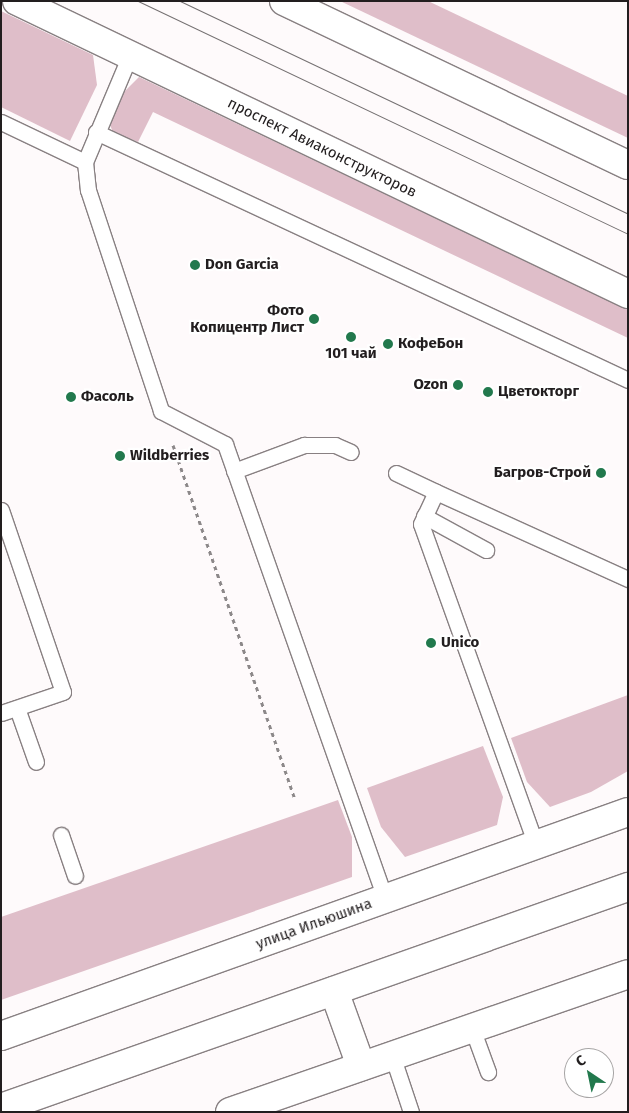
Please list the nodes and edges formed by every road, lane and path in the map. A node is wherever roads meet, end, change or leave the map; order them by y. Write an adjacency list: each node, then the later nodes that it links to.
1 (17, 1): 3 (street, проспект Авиаконструкторов)
2 (284, 1): 7 (street)
3 (130, 55): 5 (lane); 8 (street, проспект Авиаконструкторов)
4 (1, 122): 6 (lane)
5 (96, 132): 6 (lane); 9 (lane)
6 (85, 162): 10 (lane)
7 (628, 165)
8 (628, 294)
9 (628, 380)
10 (161, 410): 12 (lane); 22 (path)
11 (351, 452): 12 (lane)
12 (234, 471): 28 (lane)
13 (396, 474): 14 (lane)
14 (436, 492): 16 (lane); 18 (lane)
15 (1, 510): 19 (lane)
16 (424, 516): 17 (lane); 25 (lane)
17 (486, 550)
18 (628, 579)
19 (17, 708): 20 (lane); 21 (lane)
20 (1, 713)
21 (36, 762)
22 (295, 799)
23 (628, 812): 25 (street, улица Ильюшина)
24 (61, 835): 26 (lane)
25 (536, 845): 28 (street, улица Ильюшина)
26 (76, 876)
27 (628, 887): 30 (street)
28 (385, 899): 32 (street, улица Ильюшина)
29 (628, 974): 31 (street)
30 (334, 991): 34 (street); 36 (street)
31 (472, 1028): 33 (street); 35 (lane)
32 (1, 1036)
33 (392, 1055): 34 (street); 38 (lane)
34 (360, 1066): 37 (street)
35 (488, 1072)
36 (1, 1108)
37 (230, 1112)
38 (412, 1112)

